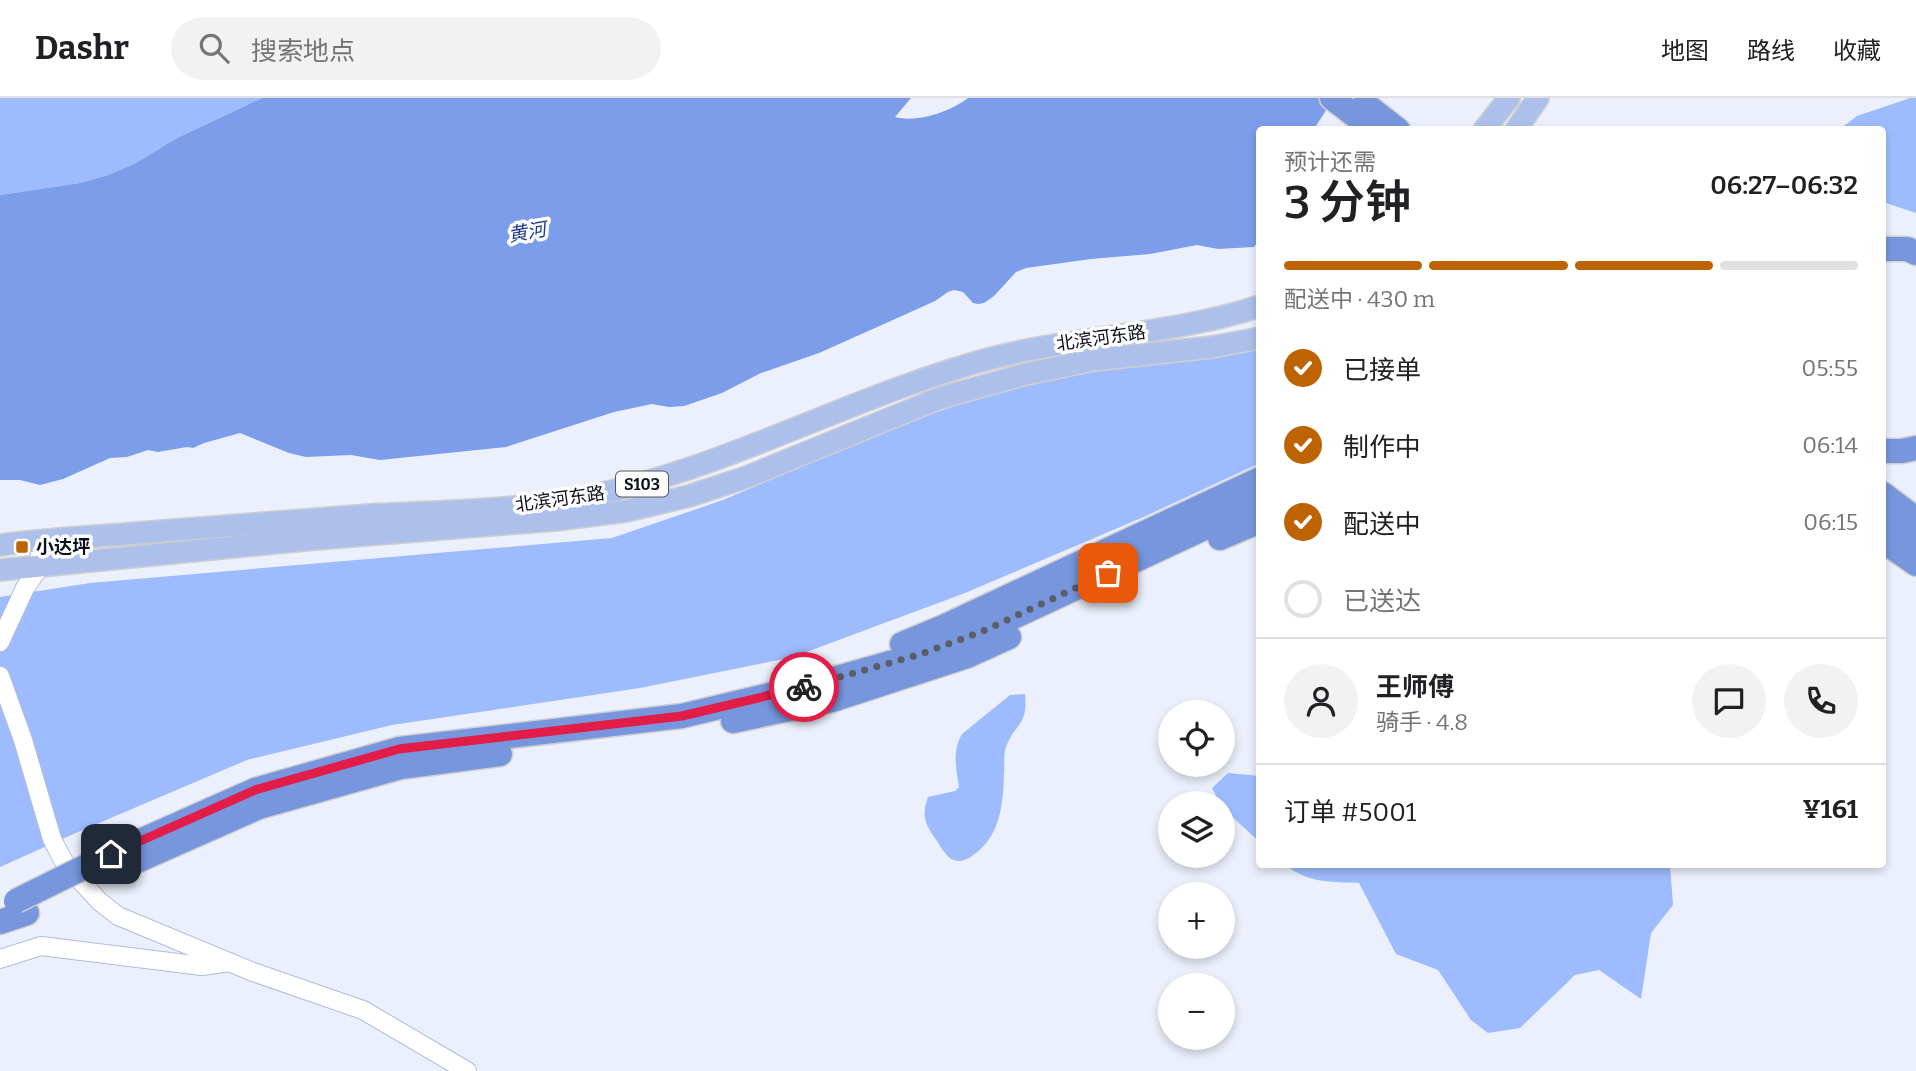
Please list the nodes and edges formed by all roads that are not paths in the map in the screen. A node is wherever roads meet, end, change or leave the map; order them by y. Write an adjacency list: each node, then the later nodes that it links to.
1 (1332, 98): 5 (highway)
2 (1357, 98): 6 (highway)
3 (1509, 98): 7 (main road)
4 (1538, 98): 8 (main road)
5 (1369, 126)
6 (1393, 126)
7 (1487, 126)
8 (1519, 126)
9 (1886, 232): 10 (highway)
10 (1916, 235)
11 (1886, 249): 12 (highway)
12 (1916, 253)
13 (1256, 307): 24 (main road, 北滨河东路 / S103)
14 (1256, 339): 28 (main road, 北滨河东路 / S103)
15 (1916, 448): 16 (highway)
16 (1886, 451)
17 (1256, 481): 32 (highway)
18 (1886, 496): 21 (highway)
19 (1256, 504): 32 (highway)
20 (1886, 517): 23 (highway)
21 (1916, 519)
22 (1256, 522): 33 (highway)
23 (1916, 539)
24 (41, 540): 26 (main road, 北滨河东路 / S103); 28 (street)
25 (1886, 543): 27 (highway)
26 (0, 545)
27 (1916, 564)
28 (39, 568): 29 (main road, 北滨河东路 / S103); 30 (street)
29 (0, 570)
30 (0, 642)
31 (0, 676): 37 (street)
32 (781, 693): 33 (highway)
33 (116, 861): 34 (highway)
34 (14, 906): 35 (highway)
35 (0, 922)
36 (0, 959): 37 (street)
37 (230, 962): 38 (street)
38 (467, 1071)

